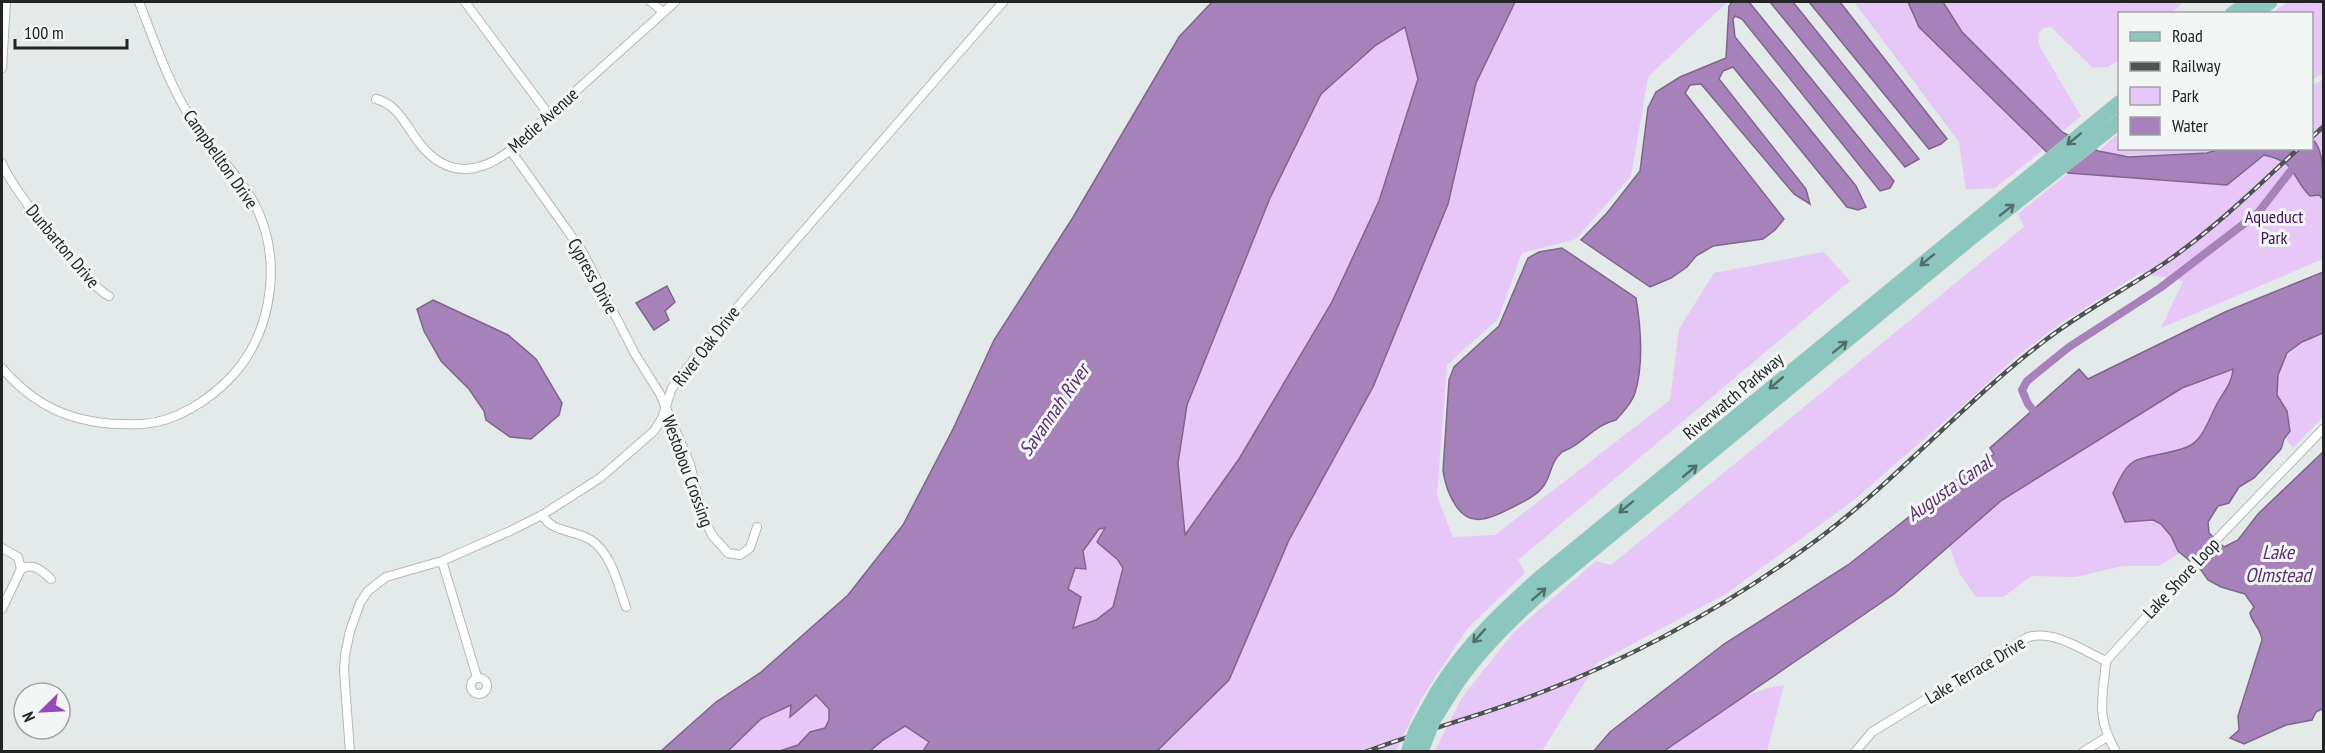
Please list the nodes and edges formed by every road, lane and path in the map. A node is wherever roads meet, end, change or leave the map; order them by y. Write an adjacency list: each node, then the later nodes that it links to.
1 (6, 2): 12 (street)
2 (139, 2): 20 (street, Campbellton Drive)
3 (465, 2): 15 (street)
4 (651, 2): 9 (street)
5 (675, 2): 9 (street, Medie Avenue)
6 (1003, 2): 21 (street, River Oak Drive)
7 (2248, 2): 10 (main road)
8 (2270, 2): 11 (main road)
9 (663, 12): 15 (street, Medie Avenue)
10 (2235, 12)
11 (2256, 12)
12 (2, 68)
13 (376, 99): 17 (street, Medie Avenue)
14 (2118, 104): 35 (main road, Riverwatch Parkway, one-way to 35, bridge)
15 (549, 115): 17 (street, Medie Avenue)
16 (2118, 123): 36 (main road, Riverwatch Parkway, one-way to 16, bridge)
17 (511, 151): 21 (street, Cypress Drive)
18 (2, 164): 19 (street, Dunbarton Drive)
19 (109, 296)
20 (2, 368)
21 (666, 408): 23 (street, River Oak Drive); 24 (street, Westobou Crossing)
22 (2324, 429): 31 (street, Lake Shore Loop)
23 (542, 514): 26 (street, River Oak Drive); 29 (street)
24 (757, 527)
25 (2, 548): 27 (street)
26 (441, 561): 32 (street); 34 (street, River Oak Drive)
27 (21, 569): 28 (street); 30 (street)
28 (51, 579)
29 (626, 607)
30 (2, 609)
31 (2106, 661): 33 (street); 37 (street, Lake Terrace Drive)
32 (477, 677)
33 (2107, 737): 38 (street); 39 (street)
34 (350, 752)
35 (1408, 752)
36 (1421, 752)
37 (1855, 752)
38 (2083, 752)
39 (2116, 752)

